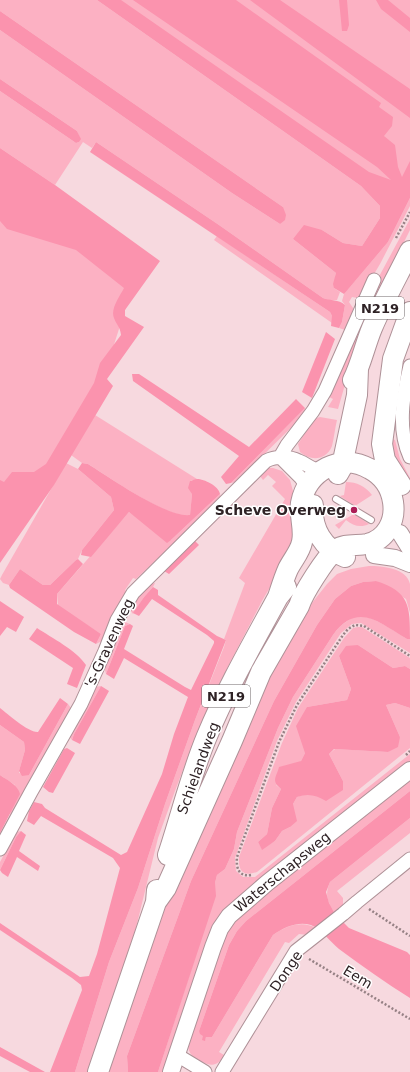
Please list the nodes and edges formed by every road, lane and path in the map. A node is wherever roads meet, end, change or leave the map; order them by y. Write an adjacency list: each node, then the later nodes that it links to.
1 (410, 251): 7 (main road, N219)
2 (374, 280): 5 (street)
3 (410, 312): 13 (main road, N219)
4 (410, 366): 6 (street)
5 (280, 457): 7 (street); 8 (street); 20 (street, 's-Gravenweg)
6 (410, 457)
7 (330, 467): 8 (main road, N219); 10 (main road)
8 (310, 495): 12 (main road, N219)
9 (336, 499): 11 (lane)
10 (394, 514): 13 (main road); 14 (main road)
11 (371, 520)
12 (309, 528): 14 (main road, N219); 23 (main road, Schielandweg / N219)
13 (405, 541): 15 (main road, N219)
14 (343, 554): 15 (main road, N219); 23 (main road, Schielandweg / N219)
15 (374, 555): 16 (street)
16 (410, 564)
17 (410, 656): 22 (path)
18 (410, 751): 19 (path)
19 (407, 763): 28 (street, Waterschapsweg)
20 (0, 849)
21 (410, 859): 24 (street, Donge)
22 (255, 875)
23 (156, 902): 29 (main road, Schielandweg / N219)
24 (357, 902): 25 (path); 26 (street, Donge)
25 (410, 936)
26 (296, 951): 27 (path, Eem); 32 (street, Donge)
27 (410, 1019)
28 (177, 1056): 30 (street, Waterschapsweg); 31 (street)
29 (98, 1072)
30 (171, 1072)
31 (205, 1072)
32 (222, 1072)

